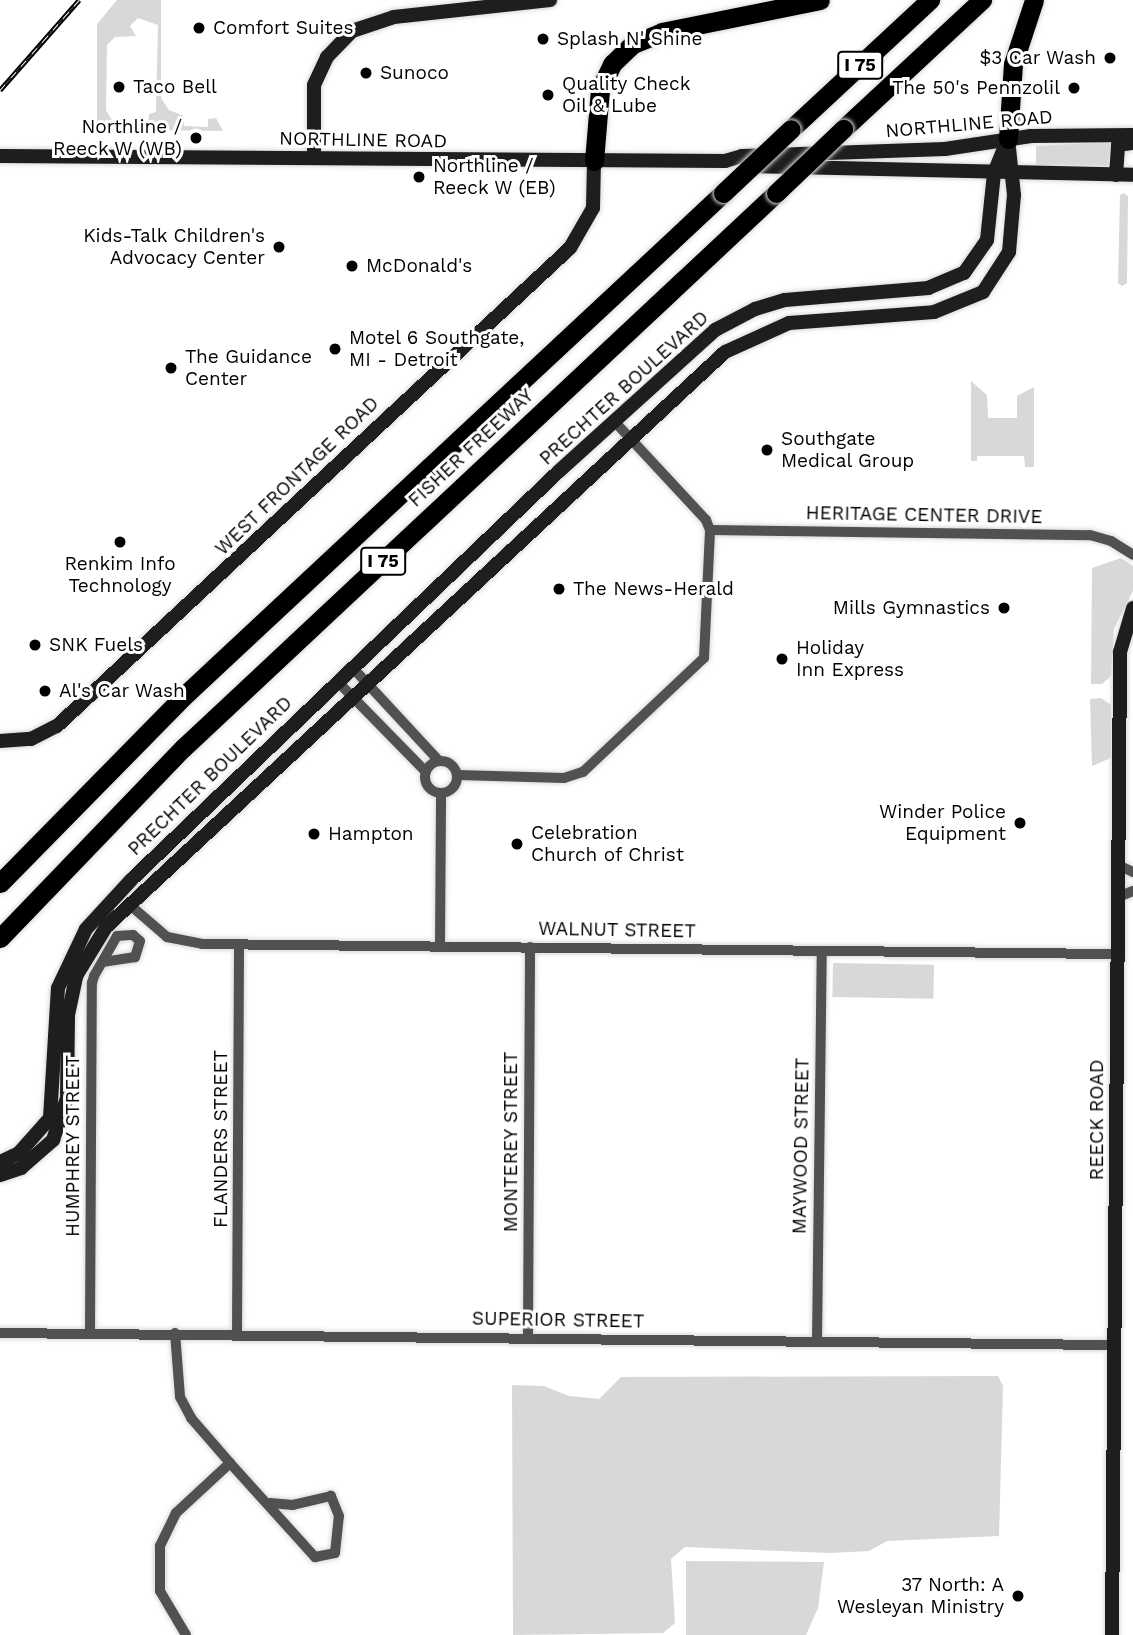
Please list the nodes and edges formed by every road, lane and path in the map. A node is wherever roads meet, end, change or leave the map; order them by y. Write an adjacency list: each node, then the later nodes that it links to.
1 (550, 0): 10 (main road)
2 (820, 0): 11 (highway)
3 (930, 0): 47 (highway, FISHER FREEWAY / I 75, bridge)
4 (982, 0): 51 (highway, FISHER FREEWAY / I 75, bridge)
5 (1034, 0): 7 (highway)
6 (1133, 135): 7 (main road, NORTHLINE ROAD)
7 (1008, 139): 12 (main road, NORTHLINE ROAD); 13 (main road, PRECHTER BOULEVARD); 14 (main road, PRECHTER BOULEVARD)
8 (1133, 143): 15 (main road)
9 (0, 156): 10 (main road, NORTHLINE ROAD)
10 (314, 159): 11 (main road, NORTHLINE ROAD)
11 (594, 161): 12 (main road, NORTHLINE ROAD); 36 (main road, WEST FRONTAGE ROAD)
12 (725, 161): 13 (main road, NORTHLINE ROAD)
13 (993, 173): 14 (main road, NORTHLINE ROAD); 17 (main road, PRECHTER BOULEVARD)
14 (1011, 174): 15 (main road, NORTHLINE ROAD); 18 (main road, PRECHTER BOULEVARD)
15 (1116, 175): 16 (main road, NORTHLINE ROAD)
16 (1133, 175)
17 (884, 292): 18 (main road); 19 (main road, PRECHTER BOULEVARD)
18 (886, 315): 20 (main road, PRECHTER BOULEVARD)
19 (724, 324): 20 (main road); 21 (main road, PRECHTER BOULEVARD)
20 (737, 343): 22 (main road, PRECHTER BOULEVARD)
21 (614, 421): 22 (street); 23 (main road, PRECHTER BOULEVARD)
22 (630, 438): 24 (street); 25 (main road, PRECHTER BOULEVARD)
23 (558, 472): 25 (main road); 26 (main road, PRECHTER BOULEVARD)
24 (710, 530): 27 (street, HERITAGE CENTER DRIVE); 41 (street)
25 (529, 533): 28 (main road, PRECHTER BOULEVARD)
26 (472, 553): 28 (main road); 30 (main road, PRECHTER BOULEVARD)
27 (1133, 555)
28 (489, 572): 32 (main road, PRECHTER BOULEVARD)
29 (1133, 608): 45 (main road, REECK ROAD)
30 (352, 667): 31 (main road, PRECHTER BOULEVARD); 32 (street)
31 (337, 681): 33 (street); 34 (main road, PRECHTER BOULEVARD)
32 (369, 685): 33 (main road, PRECHTER BOULEVARD); 38 (street)
33 (354, 698): 35 (main road, PRECHTER BOULEVARD); 40 (street)
34 (306, 710): 35 (main road); 37 (main road, PRECHTER BOULEVARD)
35 (319, 730): 39 (main road, PRECHTER BOULEVARD)
36 (0, 741)
37 (261, 752): 39 (main road); 42 (main road, PRECHTER BOULEVARD)
38 (439, 761): 40 (street); 41 (street)
39 (278, 769): 44 (main road, PRECHTER BOULEVARD)
40 (426, 772): 43 (street)
41 (457, 775): 43 (street)
42 (218, 792): 44 (main road); 58 (main road, PRECHTER BOULEVARD)
43 (441, 793): 53 (street)
44 (233, 810): 50 (main road, PRECHTER BOULEVARD)
45 (1118, 865): 46 (street); 49 (main road, REECK ROAD)
46 (1133, 872)
47 (0, 883)
48 (1133, 891): 49 (street)
49 (1118, 897): 56 (main road, REECK ROAD)
50 (130, 905): 52 (street, WALNUT STREET); 59 (main road, PRECHTER BOULEVARD)
51 (0, 938)
52 (239, 944): 53 (street, WALNUT STREET); 63 (street, FLANDERS STREET)
53 (440, 945): 54 (street, WALNUT STREET)
54 (530, 947): 55 (street, WALNUT STREET); 64 (street, MONTEREY STREET)
55 (822, 951): 56 (street, WALNUT STREET); 65 (street, MAYWOOD STREET)
56 (1117, 954): 66 (main road, REECK ROAD)
57 (102, 962): 61 (street, HUMPHREY STREET)
58 (0, 1162)
59 (0, 1175)
60 (0, 1333): 61 (street, SUPERIOR STREET)
61 (90, 1333): 62 (street, SUPERIOR STREET)
62 (175, 1333): 63 (street, SUPERIOR STREET); 67 (street)
63 (237, 1334): 64 (street, SUPERIOR STREET)
64 (528, 1338): 65 (street, SUPERIOR STREET)
65 (817, 1341): 66 (street, SUPERIOR STREET)
66 (1116, 1345): 70 (main road, REECK ROAD)
67 (230, 1462): 68 (street); 69 (street)
68 (270, 1503): 68 (street)
69 (186, 1635)
70 (1112, 1635)

